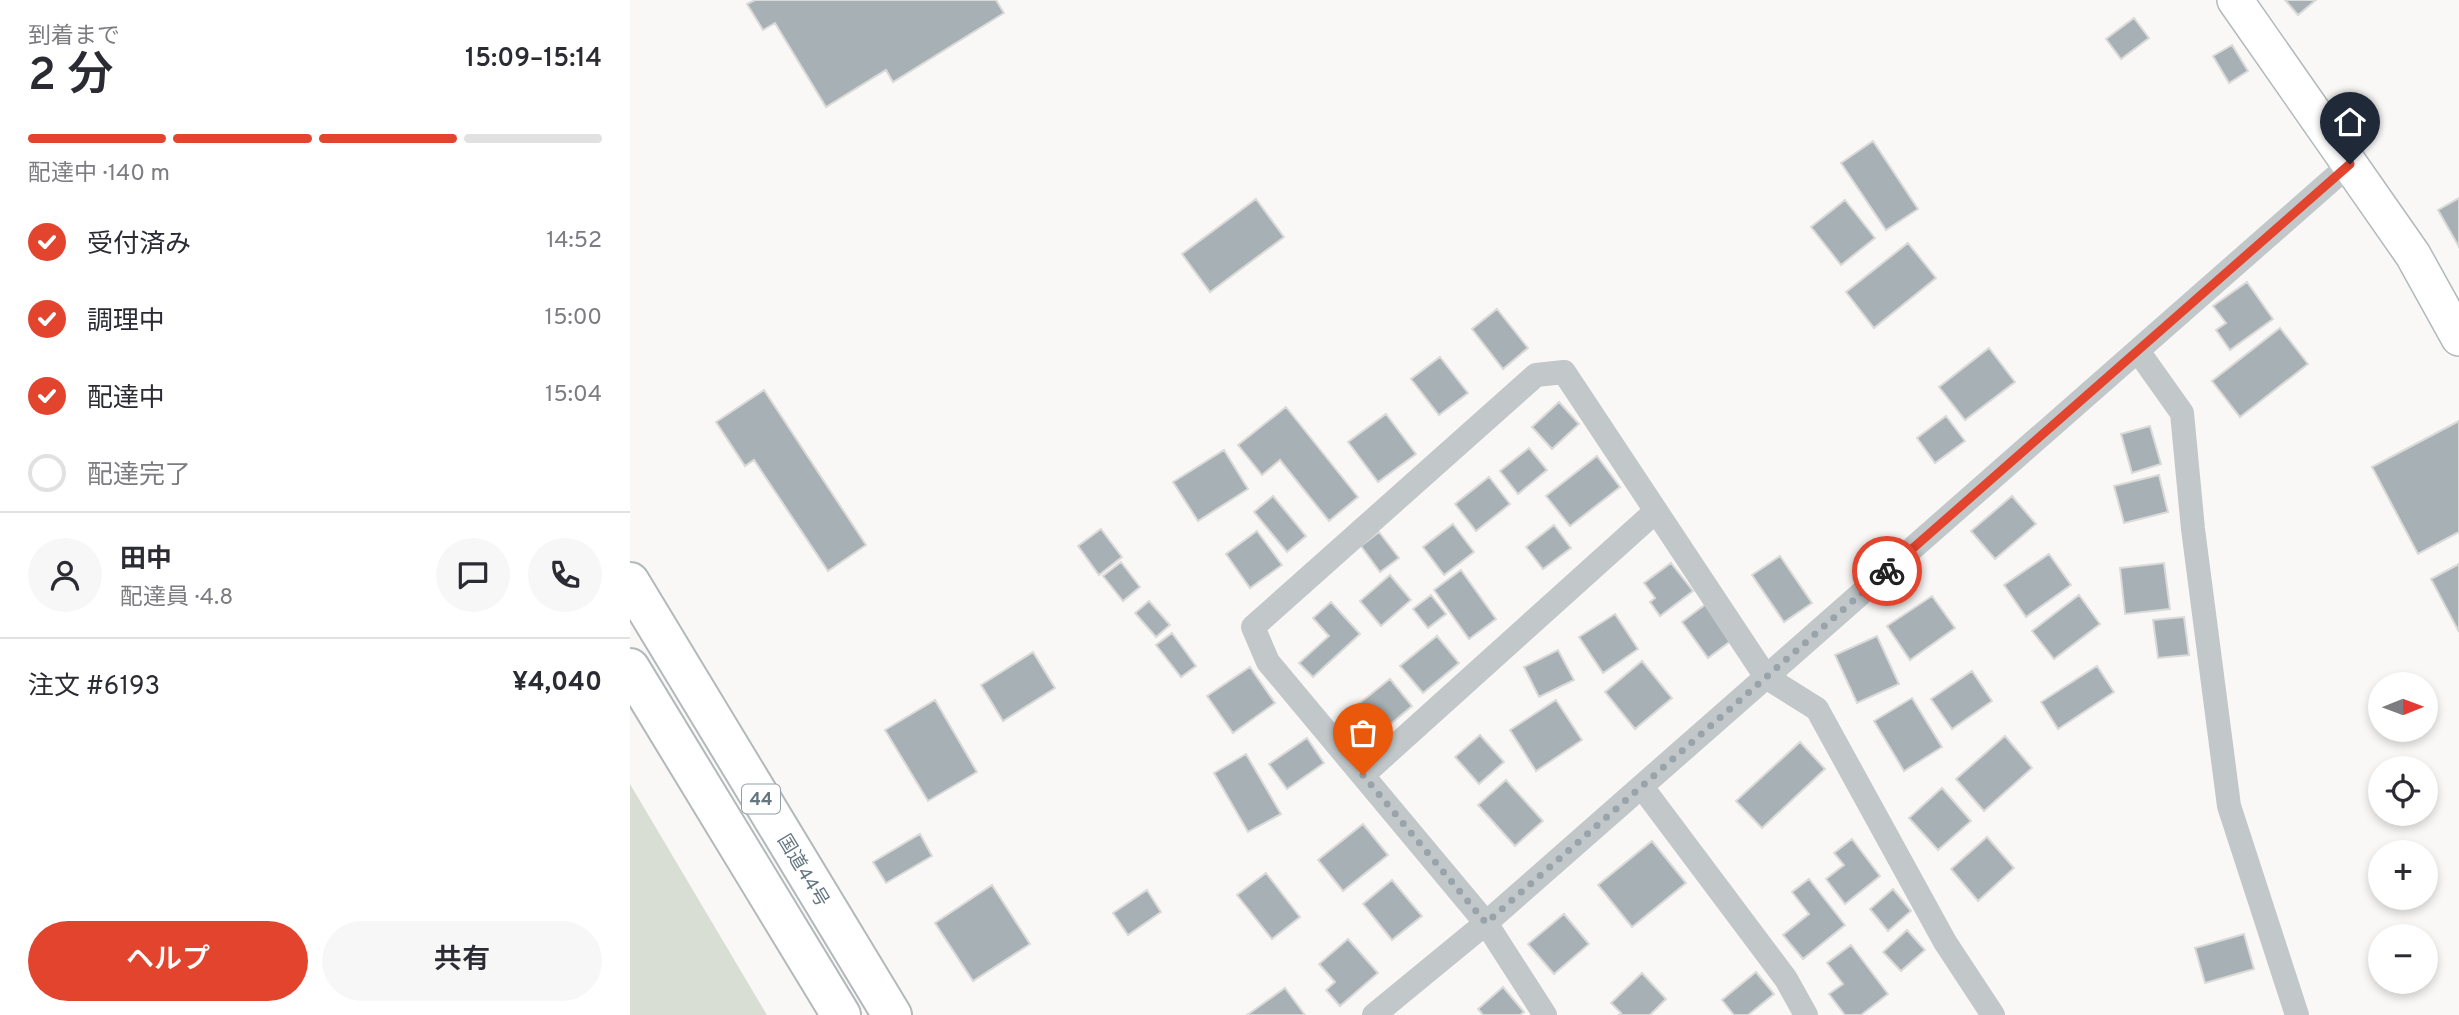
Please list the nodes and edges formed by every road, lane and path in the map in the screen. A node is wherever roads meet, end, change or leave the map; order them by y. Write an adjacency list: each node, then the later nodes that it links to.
1 (2235, 0): 2 (street)
2 (2350, 164): 3 (street); 4 (street)
3 (2459, 338)
4 (2138, 351): 8 (street); 18 (street)
5 (1656, 511): 8 (street); 9 (street); 9 (street)
6 (630, 582): 13 (highway, 国道44号 / 44)
7 (630, 668): 12 (highway, 44)
8 (1766, 677): 10 (street); 17 (street)
9 (1363, 775): 11 (street)
10 (1642, 787): 11 (street); 16 (street)
11 (1486, 923): 14 (street); 15 (street)
12 (841, 1015)
13 (892, 1015)
14 (1374, 1015)
15 (1545, 1015)
16 (1806, 1015)
17 (1993, 1015)
18 (2297, 1015)

